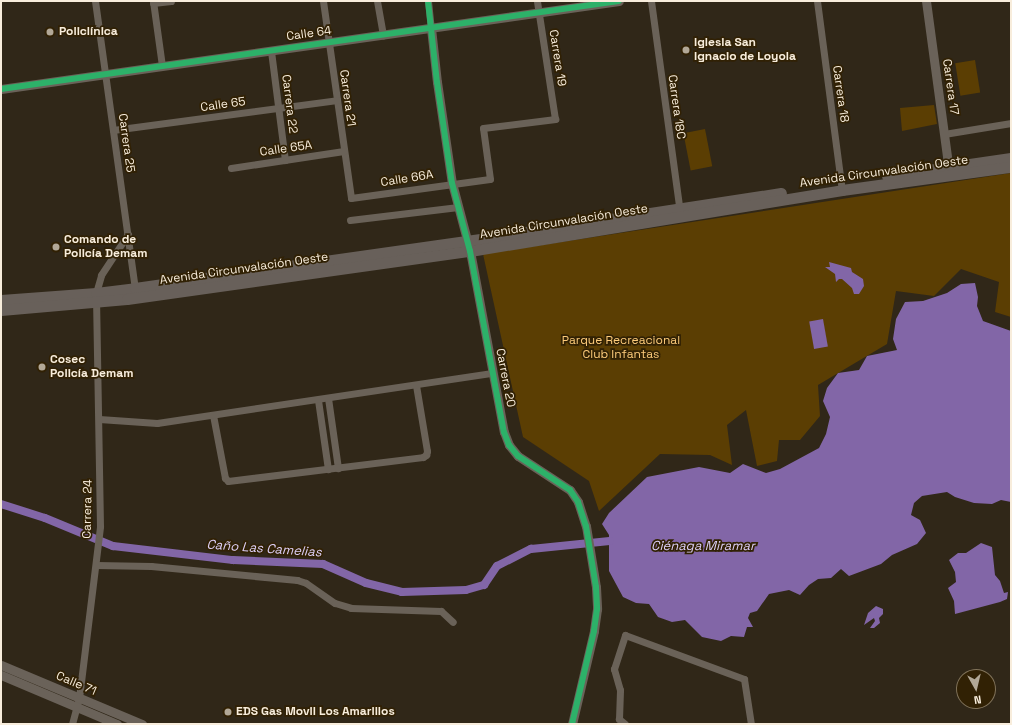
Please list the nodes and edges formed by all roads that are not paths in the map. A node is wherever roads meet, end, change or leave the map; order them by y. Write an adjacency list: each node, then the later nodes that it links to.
1 (95, 1): 18 (street, Carrera 25)
2 (171, 1): 11 (street)
3 (323, 1): 15 (street, Carrera 21)
4 (378, 1): 14 (street)
5 (428, 1): 13 (street, Carrera 20)
6 (537, 1): 12 (street, Carrera 19)
7 (619, 1): 12 (street, Calle 64)
8 (651, 1): 36 (street, Carrera 18C)
9 (816, 1): 33 (street, Carrera 18)
10 (926, 1): 24 (street, Carrera 17)
11 (153, 2): 17 (street)
12 (539, 12): 13 (street, Calle 64); 31 (street, Carrera 19)
13 (431, 28): 14 (street, Calle 64); 32 (street, Carrera 20)
14 (383, 35): 15 (street, Calle 64)
15 (328, 43): 16 (street, Calle 64); 20 (street, Carrera 21)
16 (271, 51): 17 (street, Calle 64); 21 (street, Carrera 22)
17 (162, 66): 18 (street, Calle 64)
18 (106, 74): 19 (street, Calle 64); 23 (street, Carrera 25)
19 (1, 89)
20 (336, 100): 21 (street, Calle 65); 25 (street, Carrera 21)
21 (278, 109): 23 (street, Calle 65); 27 (street, Carrera 22)
22 (1011, 123): 24 (street)
23 (113, 130): 38 (street, Carrera 25)
24 (944, 134): 30 (street, Carrera 17)
25 (344, 151): 27 (street, Calle 65A); 34 (street, Carrera 21)
26 (1011, 158): 30 (main road, Avenida Circunvalación Oeste)
27 (285, 160): 29 (street, Calle 65A)
28 (1011, 167): 30 (main road, Avenida Circunvalación Oeste)
29 (231, 168)
30 (949, 171): 33 (main road, Avenida Circunvalación Oeste)
31 (490, 179): 32 (street, Calle 66A)
32 (452, 183): 34 (street, Calle 66A); 35 (street, Carrera 20)
33 (842, 187): 36 (main road, Avenida Circunvalación Oeste)
34 (350, 198)
35 (458, 207): 37 (street); 39 (street, Carrera 20)
36 (680, 212): 39 (main road, Avenida Circunvalación Oeste)
37 (350, 220)
38 (128, 234): 40 (street, Carrera 25); 41 (street, Carrera 24)
39 (469, 246): 40 (main road, Avenida Circunvalación Oeste); 41 (main road, Avenida Circunvalación Oeste); 44 (street, Carrera 20)
40 (135, 288): 41 (main road, Avenida Circunvalación Oeste)
41 (96, 298): 42 (main road, Avenida Circunvalación Oeste); 43 (main road, Avenida Circunvalación Oeste); 49 (street, Carrera 24)
42 (1, 300)
43 (1, 310)
44 (492, 373): 45 (street); 61 (street, Carrera 20)
45 (416, 385): 46 (street); 50 (street)
46 (328, 398): 47 (street); 50 (street)
47 (318, 400): 48 (street); 51 (street)
48 (213, 415): 49 (street); 51 (street)
49 (99, 419): 52 (street, Carrera 24)
50 (338, 468): 51 (street)
51 (328, 469)
52 (96, 565): 53 (street); 56 (street, Carrera 24)
53 (453, 622)
54 (1, 665): 56 (street, Calle 71)
55 (1, 675): 57 (street, Calle 71)
56 (79, 698): 57 (street, Carrera 24); 60 (street, Calle 71)
57 (77, 708): 58 (street, Carrera 24); 59 (street, Calle 71)
58 (72, 724)
59 (117, 724)
60 (142, 724)
61 (572, 724)
62 (625, 724): 63 (street)
63 (751, 724)

